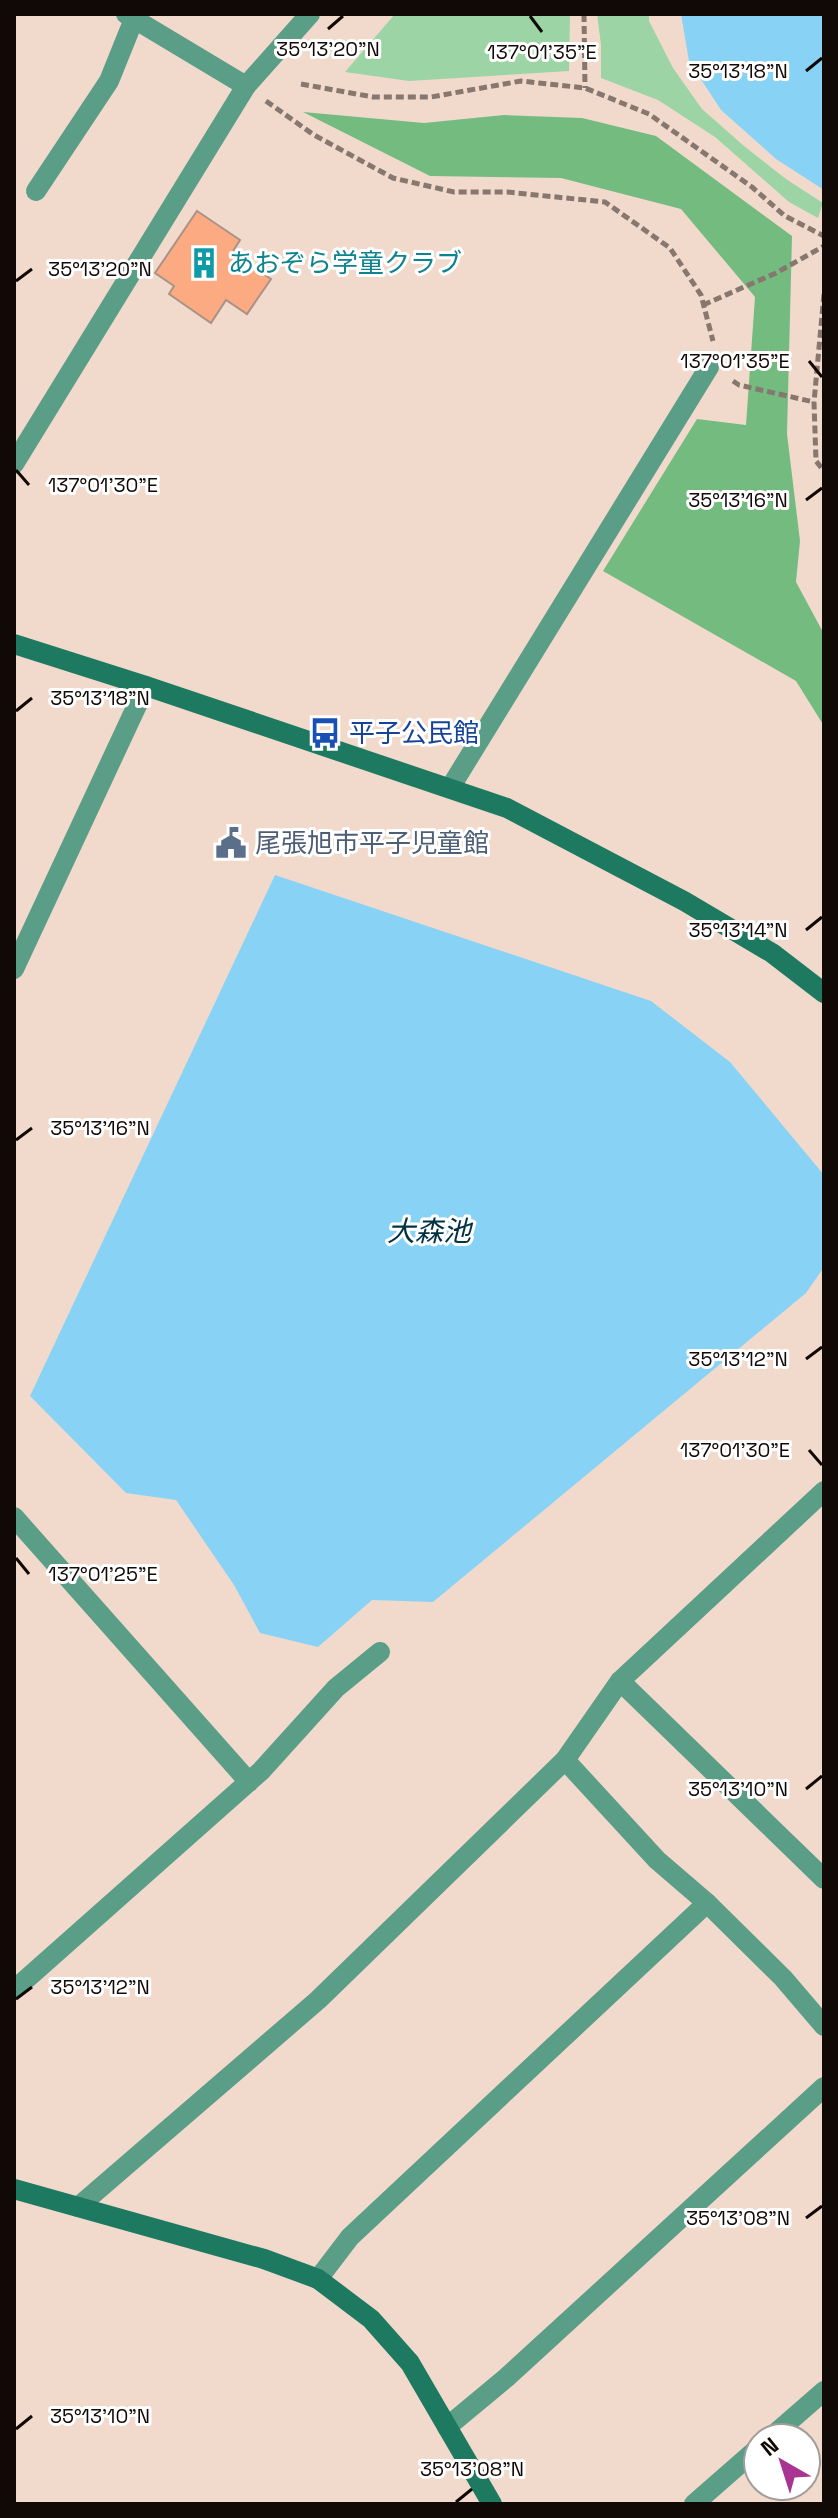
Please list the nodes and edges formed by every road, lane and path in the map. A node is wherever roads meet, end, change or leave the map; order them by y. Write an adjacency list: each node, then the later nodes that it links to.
1 (310, 14): 5 (street)
2 (584, 14): 6 (path)
3 (129, 17): 5 (street); 7 (street)
4 (301, 84): 6 (path)
5 (246, 86): 11 (path); 14 (street)
6 (585, 88): 8 (path)
7 (36, 191)
8 (824, 236)
9 (824, 246): 11 (path)
10 (824, 294): 13 (path)
11 (703, 305): 12 (path)
12 (709, 367): 13 (path); 18 (street)
13 (814, 402): 15 (path)
14 (14, 464)
15 (824, 471)
16 (14, 644): 17 (street)
17 (146, 686): 18 (street); 19 (street)
18 (450, 788): 20 (street)
19 (14, 969)
20 (824, 993)
21 (824, 1491): 24 (street)
22 (14, 1517): 26 (street)
23 (380, 1652): 26 (street)
24 (620, 1681): 25 (street); 27 (street)
25 (565, 1760): 28 (street); 33 (street)
26 (249, 1782): 29 (street)
27 (824, 1879)
28 (707, 1903): 30 (street); 34 (street)
29 (16, 1984)
30 (824, 2026)
31 (824, 2087): 37 (street)
32 (14, 2189): 33 (street)
33 (78, 2207): 34 (street)
34 (318, 2279): 37 (street)
35 (824, 2391): 36 (street)
36 (788, 2422)
37 (447, 2427): 39 (street)
38 (742, 2462): 40 (street)
39 (492, 2504)
40 (694, 2504)

